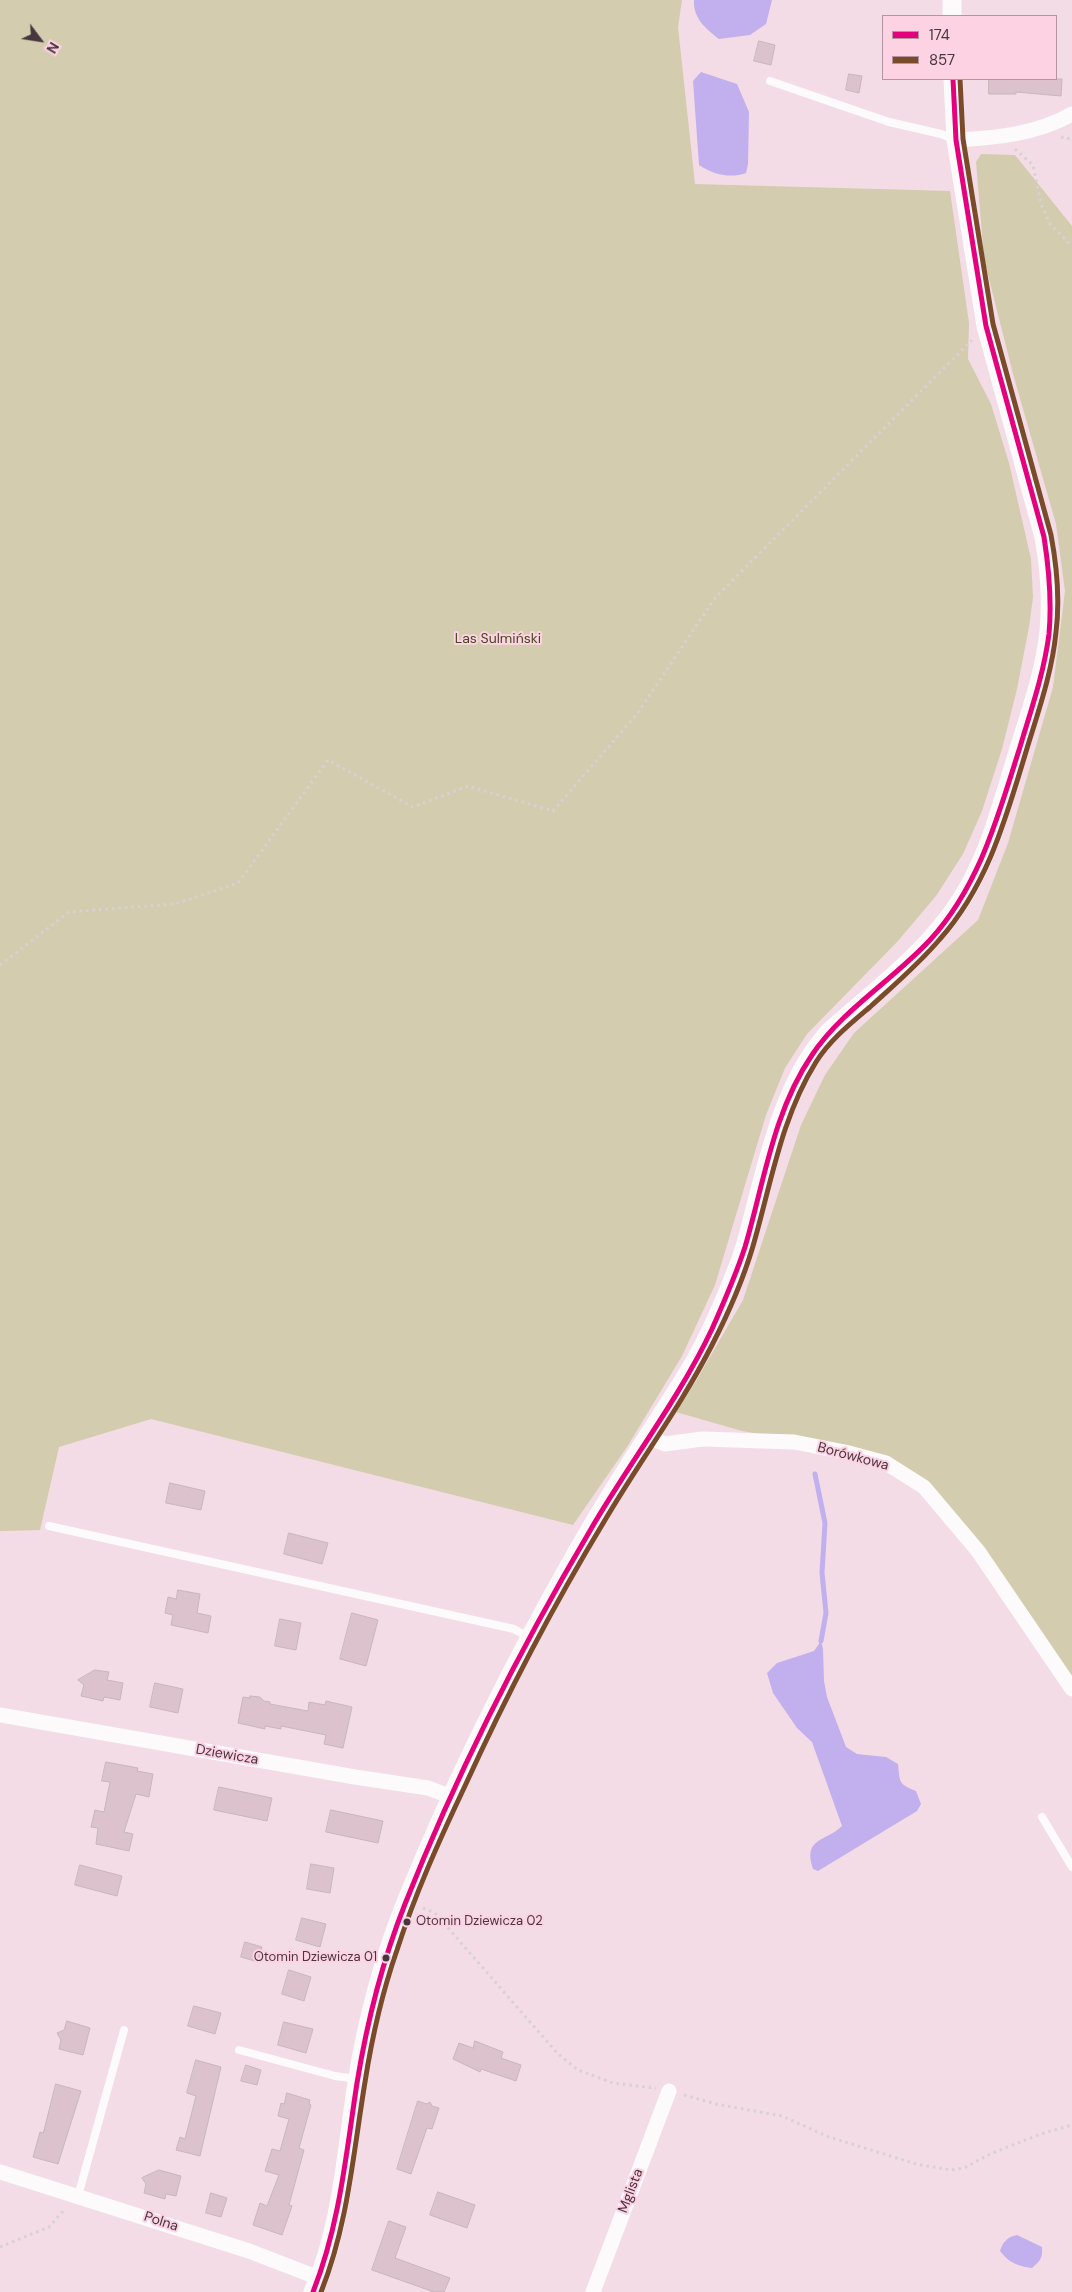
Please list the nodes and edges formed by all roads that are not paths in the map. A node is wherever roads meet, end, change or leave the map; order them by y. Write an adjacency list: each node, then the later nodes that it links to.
1 (952, 0): 2 (street)
2 (952, 15)
3 (953, 80): 6 (street)
4 (770, 81): 6 (lane)
5 (1072, 114): 6 (street)
6 (956, 140): 7 (street)
7 (647, 1437): 9 (street); 10 (street, Borówkowa)
8 (49, 1526): 9 (lane)
9 (530, 1638): 12 (street)
10 (1072, 1689)
11 (0, 1715): 12 (street, Dziewicza)
12 (452, 1797): 17 (street)
13 (1042, 1817): 14 (lane)
14 (1072, 1867)
15 (124, 2030): 20 (lane)
16 (239, 2050): 17 (lane)
17 (357, 2079): 21 (street)
18 (669, 2091): 22 (street, Mglista)
19 (0, 2172): 20 (street, Polna)
20 (78, 2196): 21 (street, Polna)
21 (316, 2285)
22 (593, 2292)

